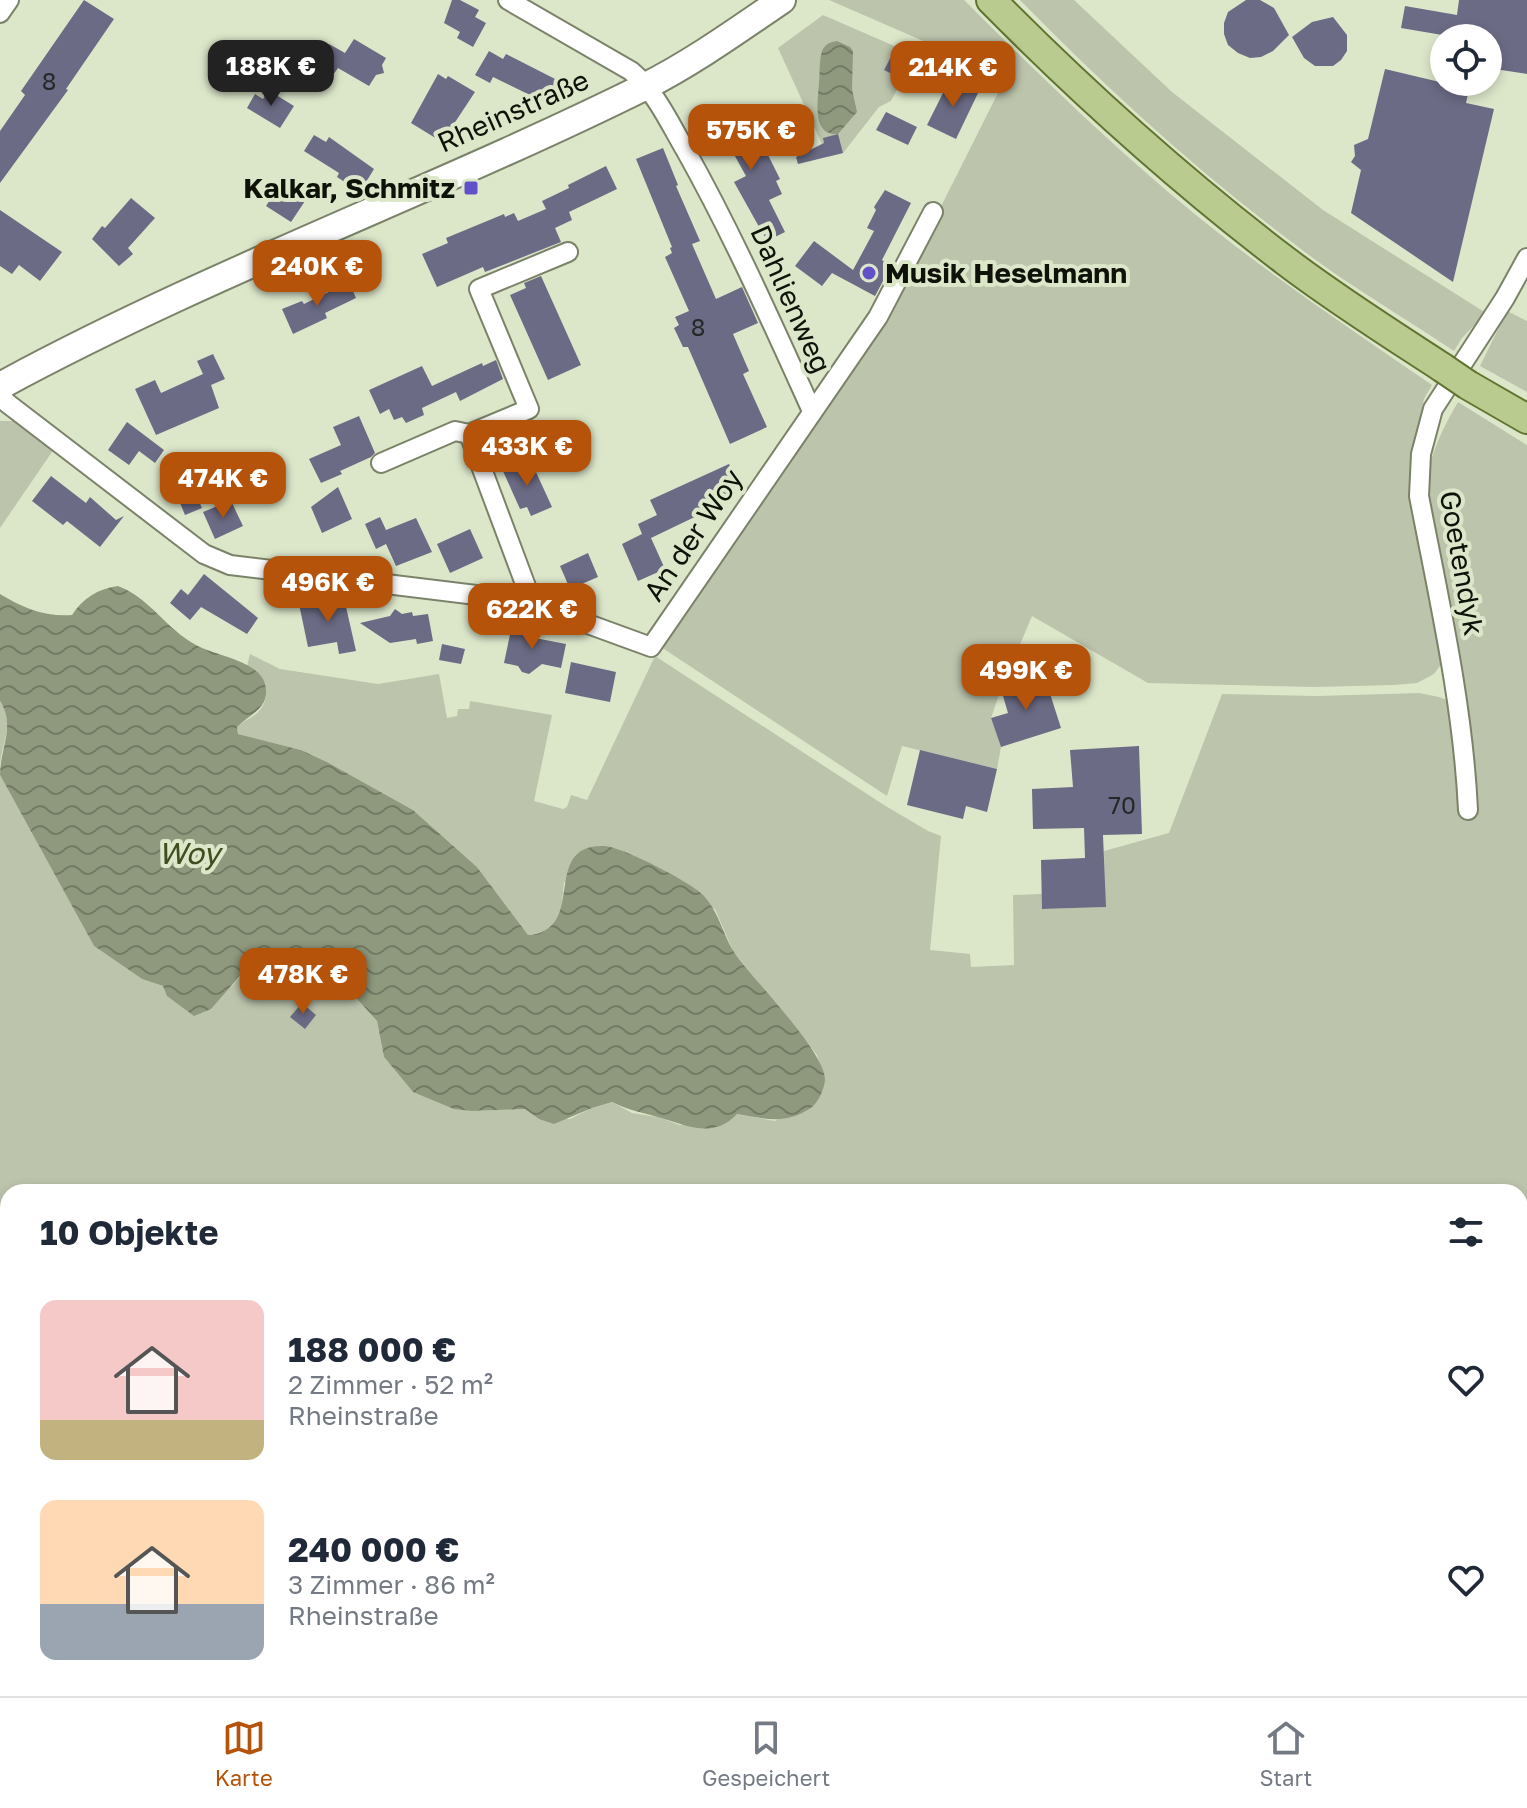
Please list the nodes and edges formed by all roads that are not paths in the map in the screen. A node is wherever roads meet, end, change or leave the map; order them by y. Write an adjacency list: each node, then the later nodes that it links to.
1 (9, 0): 5 (street)
2 (508, 0): 6 (street)
3 (782, 0): 6 (main road, Rheinstraße)
4 (991, 0): 13 (main road, bridge)
5 (0, 13)
6 (646, 86): 10 (main road, Rheinstraße); 12 (street, Dahlienweg)
7 (933, 212): 12 (street, An der Woy)
8 (568, 252): 14 (street)
9 (1527, 258): 17 (street, Goetendyk)
10 (0, 386)
11 (0, 395): 16 (street, An der Woy)
12 (812, 411): 16 (street, An der Woy)
13 (1527, 419)
14 (469, 434): 15 (street); 16 (street)
15 (381, 463)
16 (525, 601)
17 (1468, 810)

